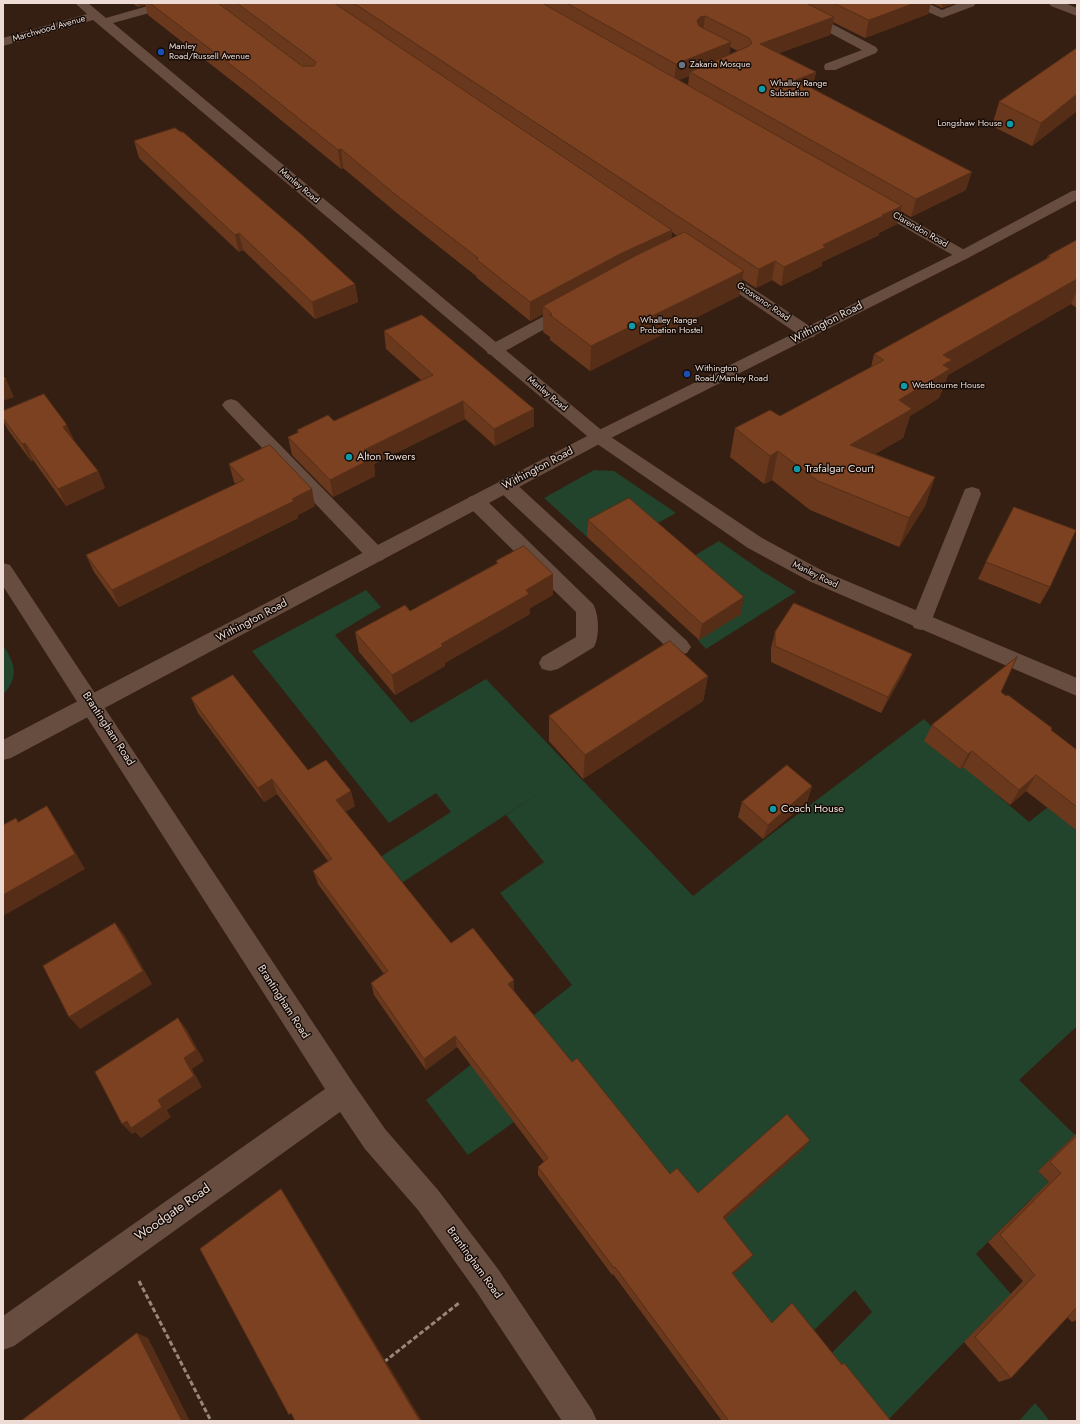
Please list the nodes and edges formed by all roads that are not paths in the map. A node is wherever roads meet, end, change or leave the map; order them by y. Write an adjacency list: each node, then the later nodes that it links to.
1 (81, 3): 8 (street, Manley Road)
2 (171, 3): 8 (street, Marchwood Avenue)
3 (782, 3): 10 (street)
4 (918, 3): 5 (street)
5 (970, 3)
6 (1055, 3): 7 (street)
7 (1077, 12)
8 (100, 19): 9 (street, Marchwood Avenue); 17 (street, Manley Road)
9 (3, 42)
10 (830, 67)
11 (1077, 194): 13 (street, Withington Road)
12 (860, 196): 13 (street, Clarendon Road)
13 (963, 255): 16 (street, Withington Road)
14 (704, 262): 16 (street, Grosvenor Road)
15 (584, 300): 17 (street)
16 (808, 333): 19 (street, Withington Road)
17 (494, 350): 19 (street, Manley Road)
18 (231, 405): 23 (street)
19 (599, 438): 20 (street, Withington Road); 25 (street, Manley Road)
20 (506, 486): 22 (street, Withington Road); 26 (street)
21 (972, 494): 25 (street)
22 (476, 502): 23 (street, Withington Road); 27 (street)
23 (376, 555): 29 (street, Withington Road)
24 (3, 570): 29 (street, Brantingham Road)
25 (921, 622): 28 (street, Manley Road)
26 (680, 647)
27 (550, 663)
28 (1077, 687)
29 (92, 705): 30 (street, Withington Road); 31 (street, Brantingham Road)
30 (3, 751)
31 (343, 1093): 32 (street, Woodgate Road); 33 (street, Brantingham Road)
32 (3, 1335)
33 (581, 1421)

